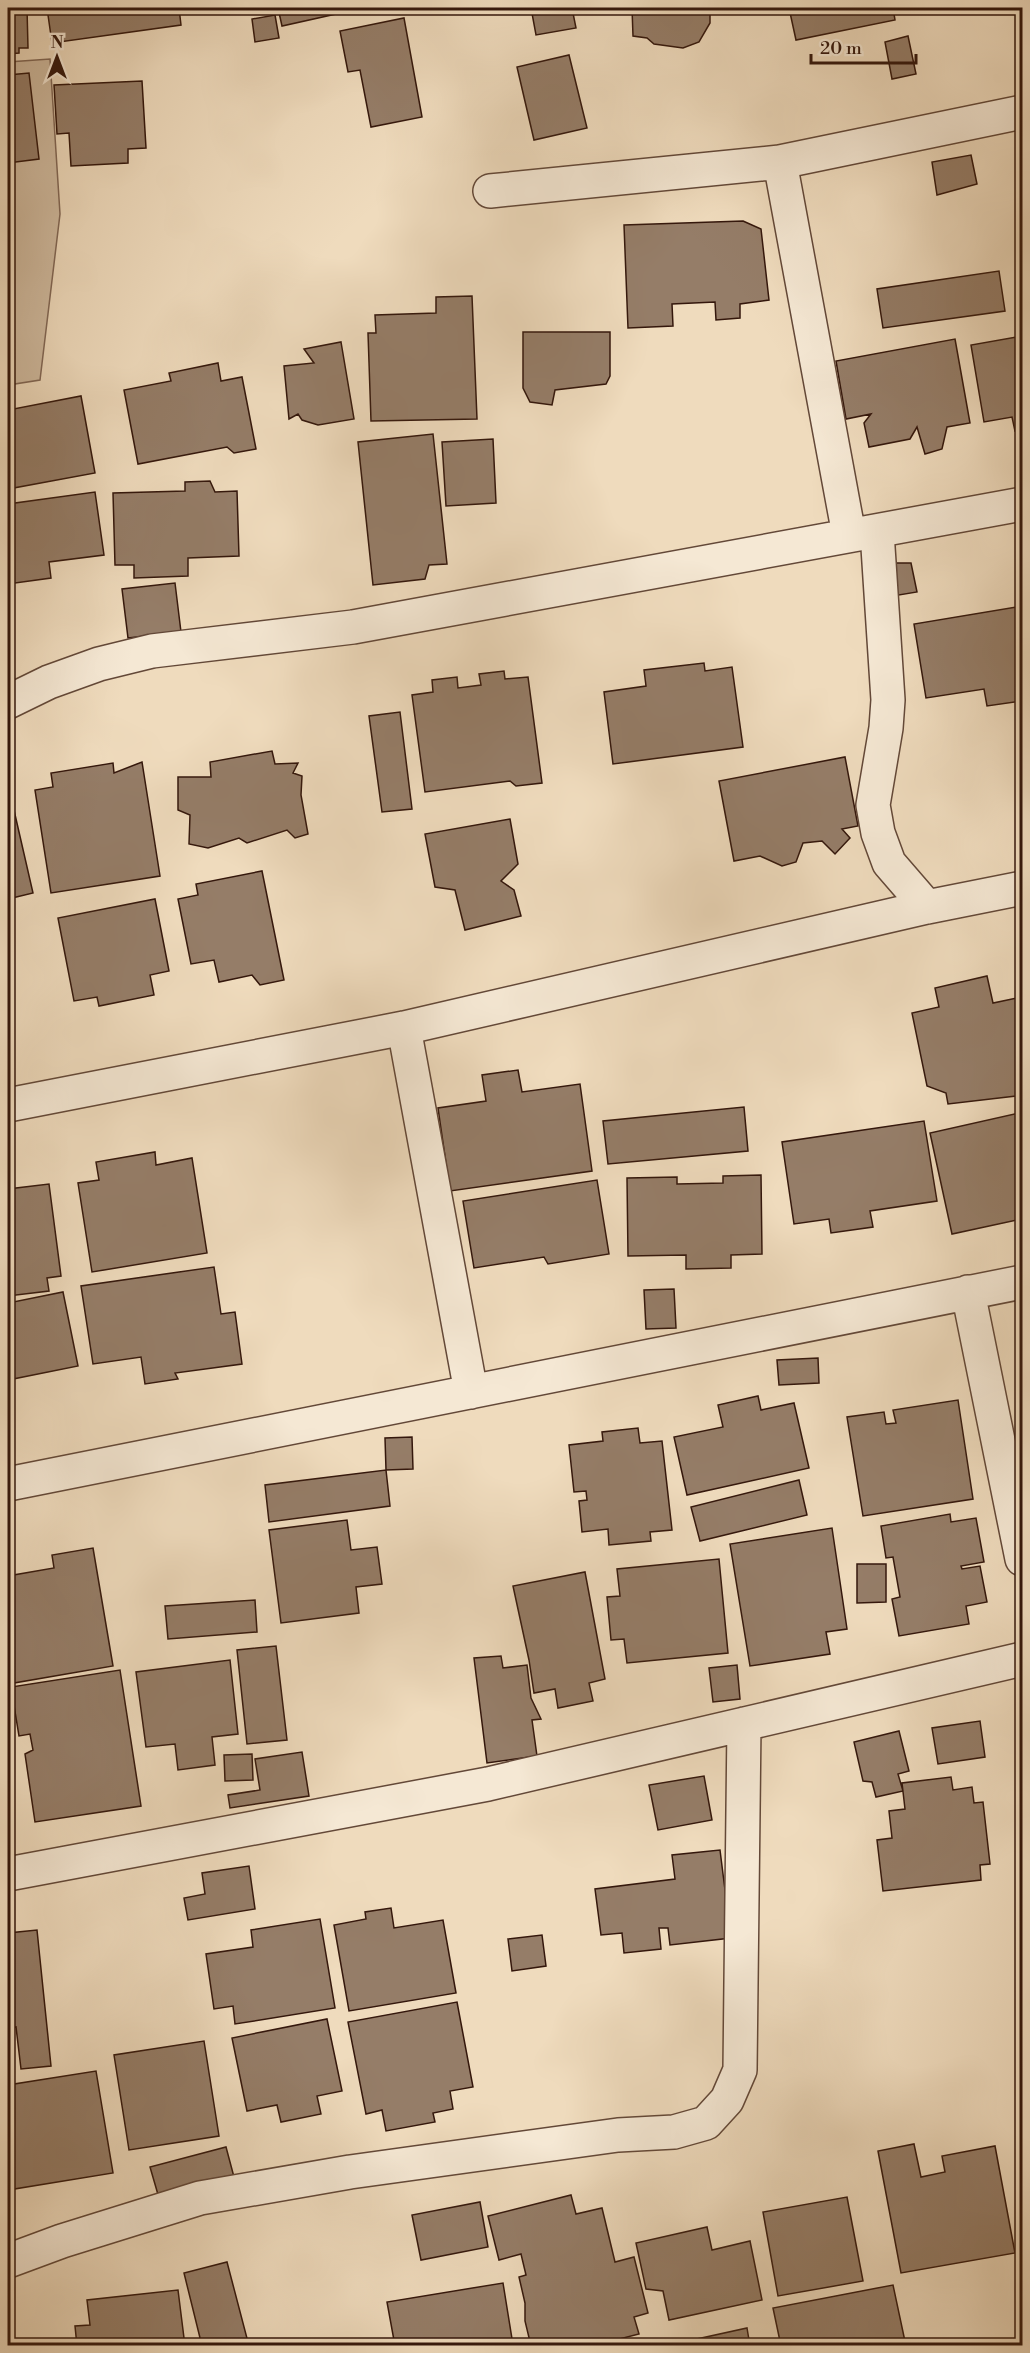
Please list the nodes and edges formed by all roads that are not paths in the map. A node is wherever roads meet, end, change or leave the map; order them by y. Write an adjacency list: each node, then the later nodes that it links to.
1 (1023, 112): 2 (street)
2 (780, 162): 3 (street); 5 (street)
3 (490, 191)
4 (1023, 504): 5 (street)
5 (863, 533): 6 (street); 8 (street)
6 (8, 702)
7 (1023, 888): 8 (street)
8 (927, 907): 9 (street)
9 (404, 1028): 10 (street); 13 (street)
10 (8, 1105)
11 (1023, 1282): 12 (street)
12 (968, 1292): 13 (street); 15 (street)
13 (471, 1392): 14 (street)
14 (8, 1484)
15 (1023, 1559)
16 (1023, 1659): 17 (street)
17 (744, 1724): 18 (street); 19 (street)
18 (8, 1874)
19 (8, 2261)

